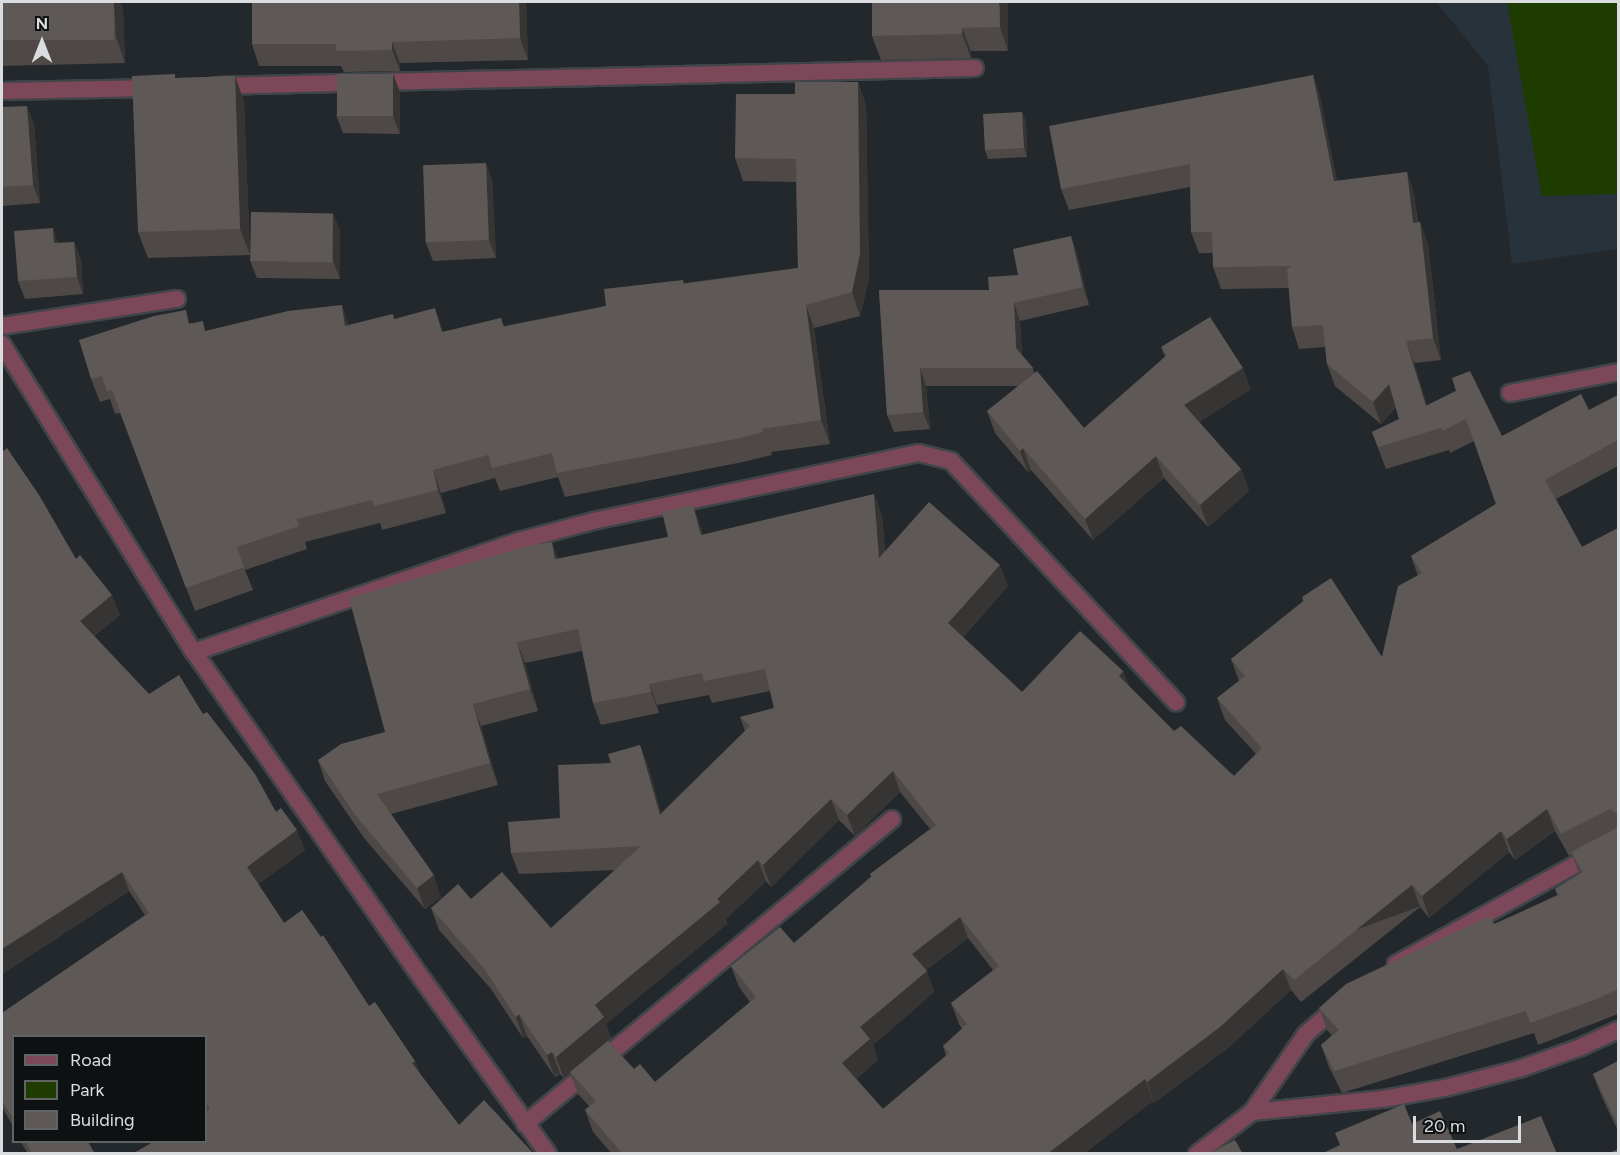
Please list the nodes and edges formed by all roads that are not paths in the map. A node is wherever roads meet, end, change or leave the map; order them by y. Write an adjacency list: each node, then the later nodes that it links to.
1 (975, 68): 3 (street)
2 (168, 87): 4 (street)
3 (203, 87)
4 (2, 92)
5 (177, 299): 6 (street)
6 (2, 326)
7 (2, 344): 10 (street)
8 (1618, 372): 9 (street)
9 (1510, 393)
10 (194, 652): 11 (street); 18 (street)
11 (1176, 702)
12 (892, 819): 18 (street)
13 (1618, 841): 14 (street)
14 (1383, 972)
15 (1348, 997): 17 (street)
16 (1618, 1030): 17 (street)
17 (1252, 1112): 20 (street)
18 (525, 1124): 19 (street)
19 (548, 1154)
20 (1197, 1154)

